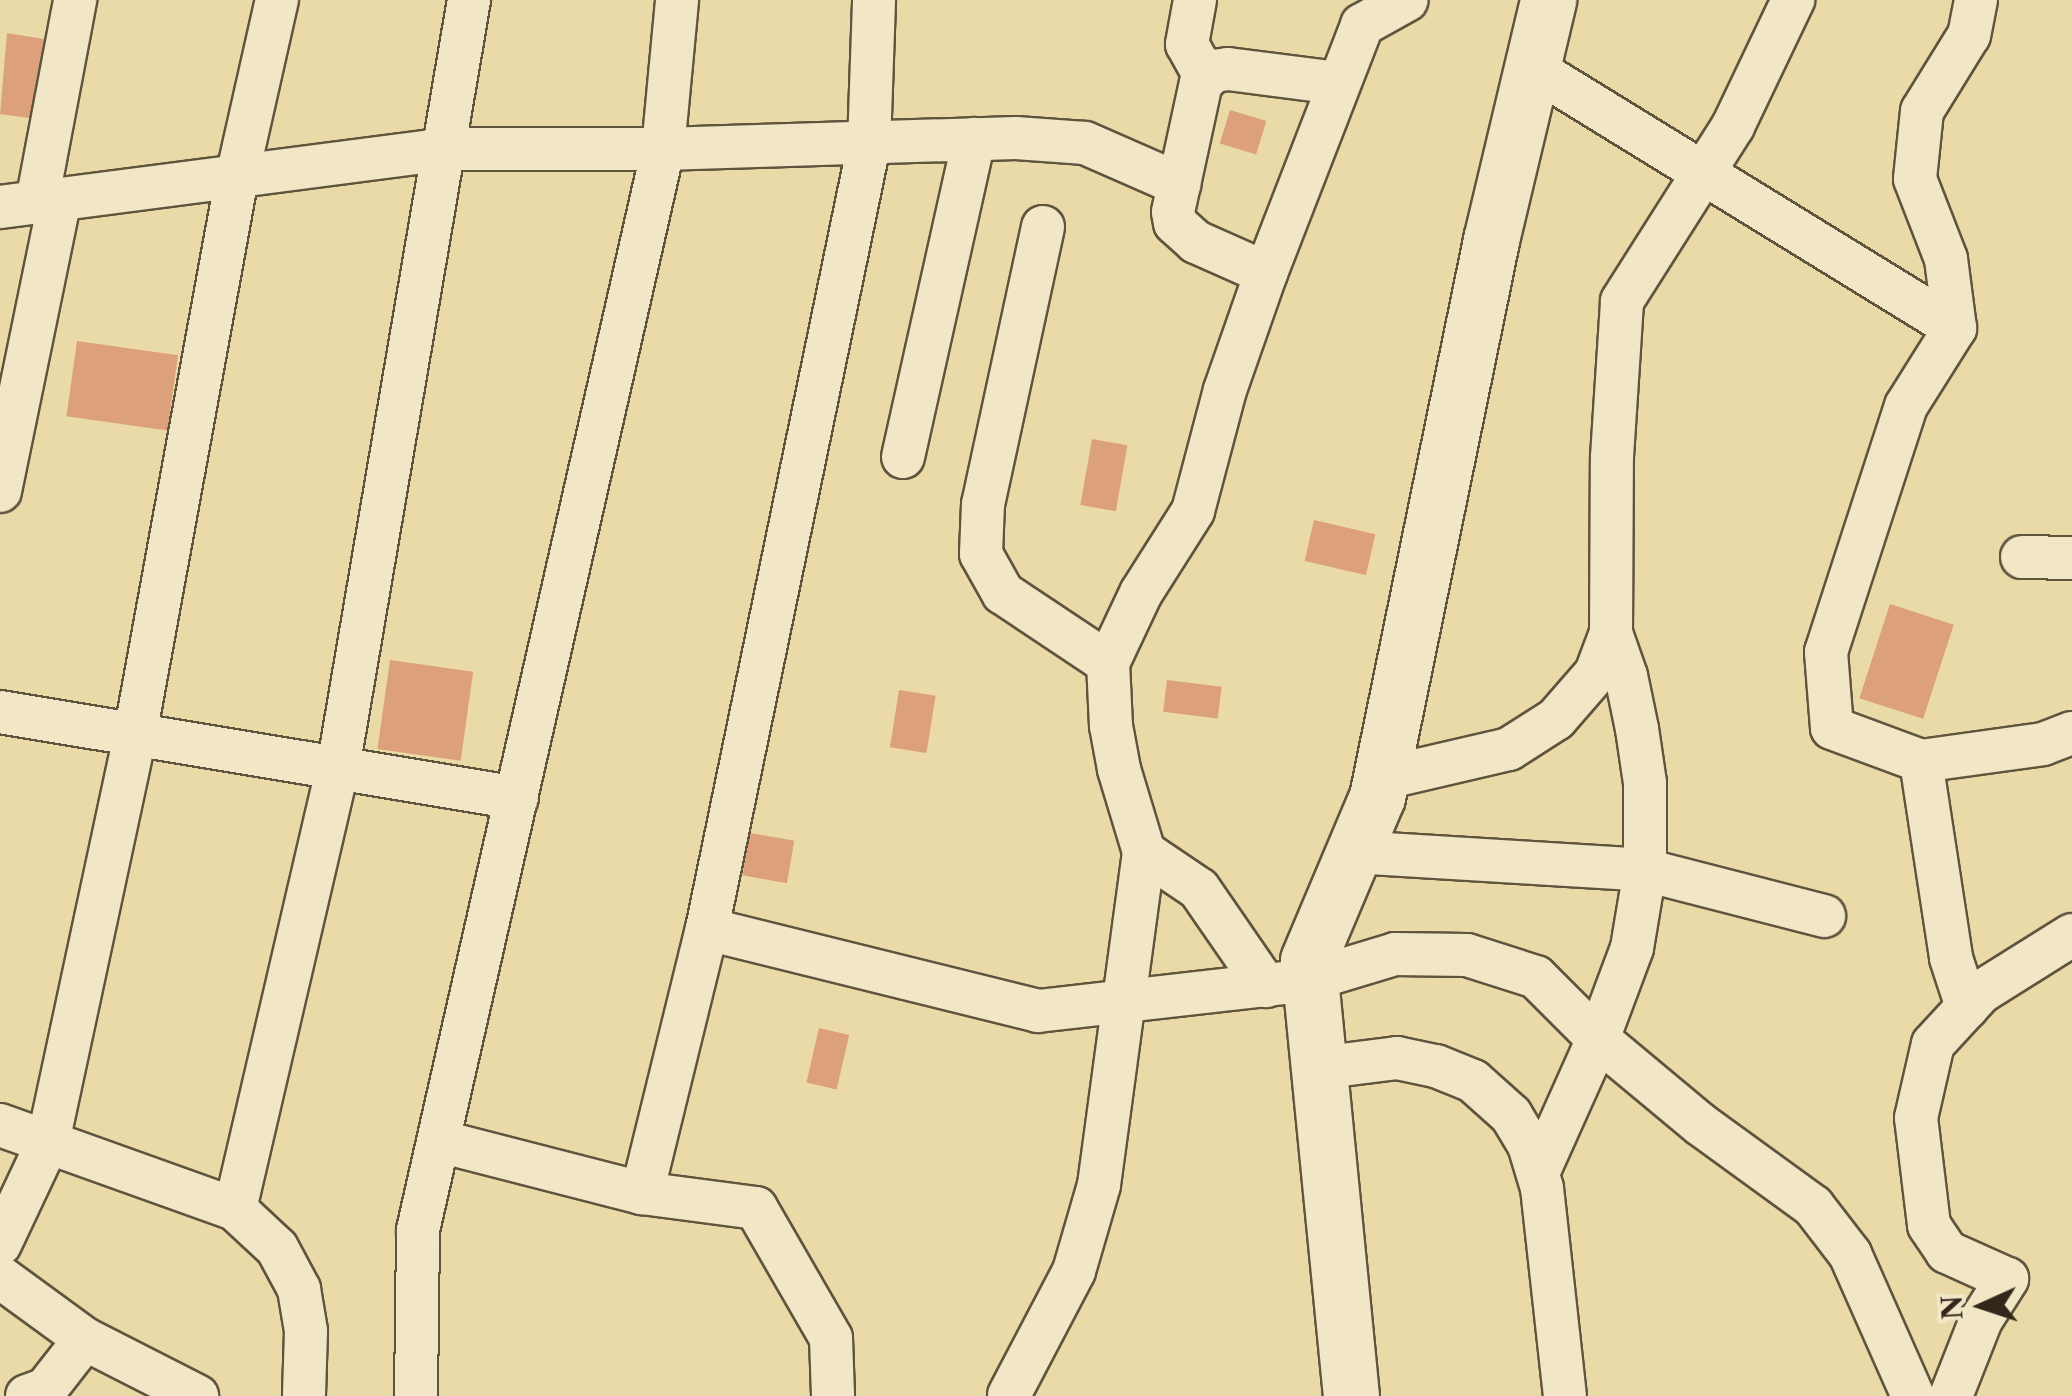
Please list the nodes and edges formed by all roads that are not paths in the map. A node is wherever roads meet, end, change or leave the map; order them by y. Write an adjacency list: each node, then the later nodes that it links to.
1 (75, 0): 21 (street)
2 (277, 0): 19 (street)
3 (470, 0): 16 (street)
4 (677, 0): 17 (street)
5 (874, 0): 15 (street)
6 (1194, 0): 12 (street)
7 (1407, 0): 13 (street)
8 (1548, 0): 11 (street)
9 (1793, 0): 18 (street)
10 (1976, 0): 24 (street)
11 (1532, 67): 18 (street); 36 (street)
12 (1206, 77): 13 (street); 20 (street)
13 (1338, 82): 23 (street)
14 (974, 139): 15 (street); 20 (street); 25 (street)
15 (869, 145): 17 (street); 42 (street)
16 (447, 149): 17 (street); 19 (street); 35 (street)
17 (663, 150): 37 (street)
18 (1703, 173): 24 (street); 29 (street)
19 (237, 177): 21 (street); 33 (street)
20 (1179, 184): 23 (street)
21 (32, 203): 26 (street)
22 (1043, 227): 30 (street)
23 (1266, 273): 30 (street)
24 (1954, 328): 34 (street)
25 (904, 458)
26 (0, 491)
27 (2022, 557): 28 (street)
28 (2072, 558)
29 (1611, 633): 36 (street); 40 (street)
30 (1108, 663): 38 (street)
31 (0, 712): 33 (street)
32 (2072, 733): 34 (street)
33 (135, 734): 35 (street); 51 (street)
34 (1921, 761): 46 (street)
35 (338, 768): 37 (street); 54 (street)
36 (1380, 779): 39 (street)
37 (516, 798): 50 (street)
38 (1144, 852): 44 (street); 45 (street)
39 (1354, 852): 40 (street); 44 (street)
40 (1645, 870): 41 (street); 47 (street)
41 (1824, 916)
42 (708, 929): 45 (street); 53 (street)
43 (2072, 935): 46 (street)
44 (1288, 983): 45 (street); 47 (street); 48 (street)
45 (1124, 1002): 58 (street)
46 (1967, 1007): 67 (street)
47 (1598, 1039): 52 (street); 66 (street)
48 (1318, 1068): 52 (street); 64 (street)
49 (0, 1125): 51 (street)
50 (439, 1141): 53 (street); 62 (street)
51 (48, 1142): 54 (street); 55 (street)
52 (1538, 1174): 65 (street)
53 (642, 1193): 63 (street)
54 (235, 1210): 61 (street)
55 (0, 1244)
56 (0, 1277): 57 (street)
57 (85, 1340): 59 (street); 60 (street)
58 (1009, 1395)
59 (26, 1396)
60 (197, 1396)
61 (304, 1396)
62 (416, 1396)
63 (833, 1396)
64 (1351, 1396)
65 (1566, 1396)
66 (1914, 1396)
67 (1950, 1396)

